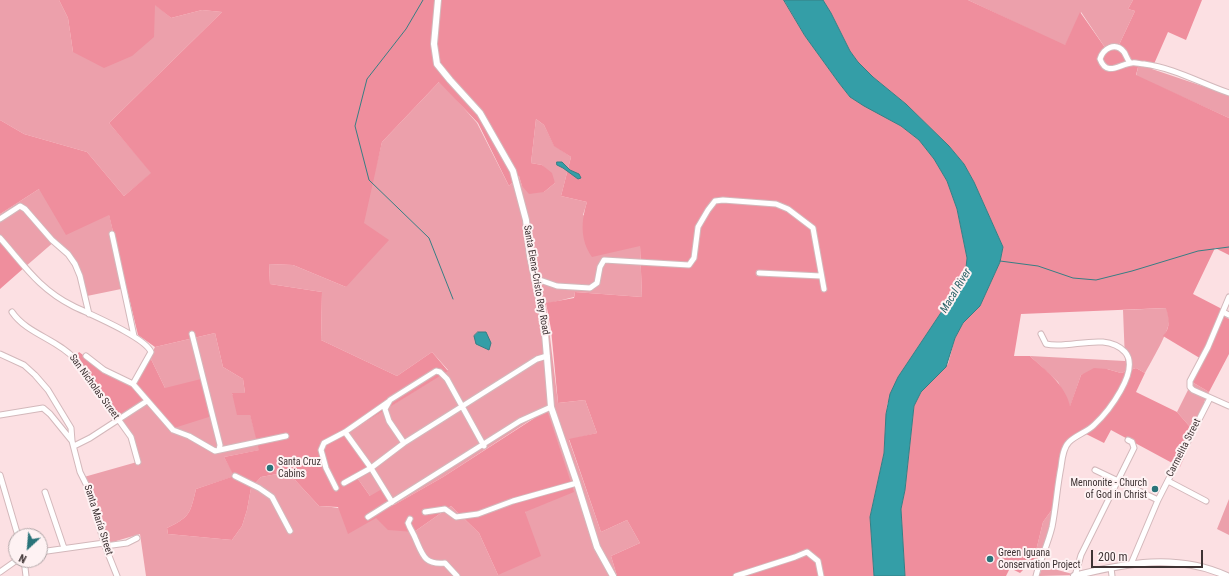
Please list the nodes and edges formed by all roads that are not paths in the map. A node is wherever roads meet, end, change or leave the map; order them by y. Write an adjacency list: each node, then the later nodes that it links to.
1 (438, 0): 9 (main road, Santa Elena-Cristo Rey Road)
2 (1130, 62): 2 (street); 3 (street)
3 (1229, 93)
4 (0, 219): 14 (street)
5 (112, 234): 18 (street)
6 (0, 238): 14 (street)
7 (759, 273): 8 (street)
8 (821, 276): 9 (street); 10 (street)
9 (534, 278): 21 (main road, Santa Elena-Cristo Rey Road)
10 (824, 289)
11 (1229, 297): 13 (street)
12 (12, 312): 30 (street, San Nicholas Street)
13 (1223, 312): 15 (street); 23 (street)
14 (89, 314): 18 (street)
15 (1229, 315)
16 (192, 334): 37 (street)
17 (1041, 334): 68 (street)
18 (134, 336): 22 (street)
19 (0, 354): 34 (street, Santa María Street)
20 (86, 356): 22 (street)
21 (548, 356): 27 (street); 28 (main road, Santa Elena-Cristo Rey Road)
22 (133, 384): 25 (street)
23 (1210, 398): 26 (street); 44 (street, Carmelita Street)
24 (390, 400): 27 (street); 31 (street); 35 (street)
25 (147, 401): 30 (street); 37 (street)
26 (1229, 406)
27 (462, 407): 35 (street); 36 (street)
28 (550, 407): 36 (street); 46 (main road, Santa Elena-Cristo Rey Road)
29 (0, 415): 34 (street)
30 (118, 420): 34 (street); 38 (street, San Nicholas Street)
31 (345, 432): 39 (street); 47 (street)
32 (286, 436): 37 (street)
33 (1128, 440): 43 (street)
34 (73, 443): 58 (street, Santa María Street)
35 (404, 443): 39 (street)
36 (484, 446): 51 (street)
37 (218, 450)
38 (138, 462)
39 (371, 468): 45 (street); 51 (street)
40 (1095, 470): 43 (street)
41 (0, 475): 55 (street)
42 (235, 476): 56 (street)
43 (1117, 481): 49 (street); 69 (street)
44 (1168, 481): 49 (street, Carmelita Street); 50 (street)
45 (344, 483)
46 (577, 483): 52 (street); 65 (main road, Santa Elena-Cristo Rey Road)
47 (336, 488)
48 (45, 492): 59 (street)
49 (1158, 500): 61 (street, Carmelita Street)
50 (1206, 501)
51 (392, 502): 53 (street)
52 (425, 512)
53 (368, 517)
54 (410, 519): 64 (street)
55 (16, 528)
56 (290, 531)
57 (138, 538): 58 (street)
58 (104, 544): 59 (street); 63 (street, Santa María Street)
59 (64, 548): 60 (street)
60 (48, 551)
61 (1131, 564): 62 (main road); 71 (main road)
62 (1111, 568): 69 (main road); 70 (street)
63 (117, 576)
64 (458, 576)
65 (613, 576)
66 (736, 576): 67 (street)
67 (821, 576)
68 (1036, 576)
69 (1074, 576)
70 (1112, 576)
71 (1227, 576)

